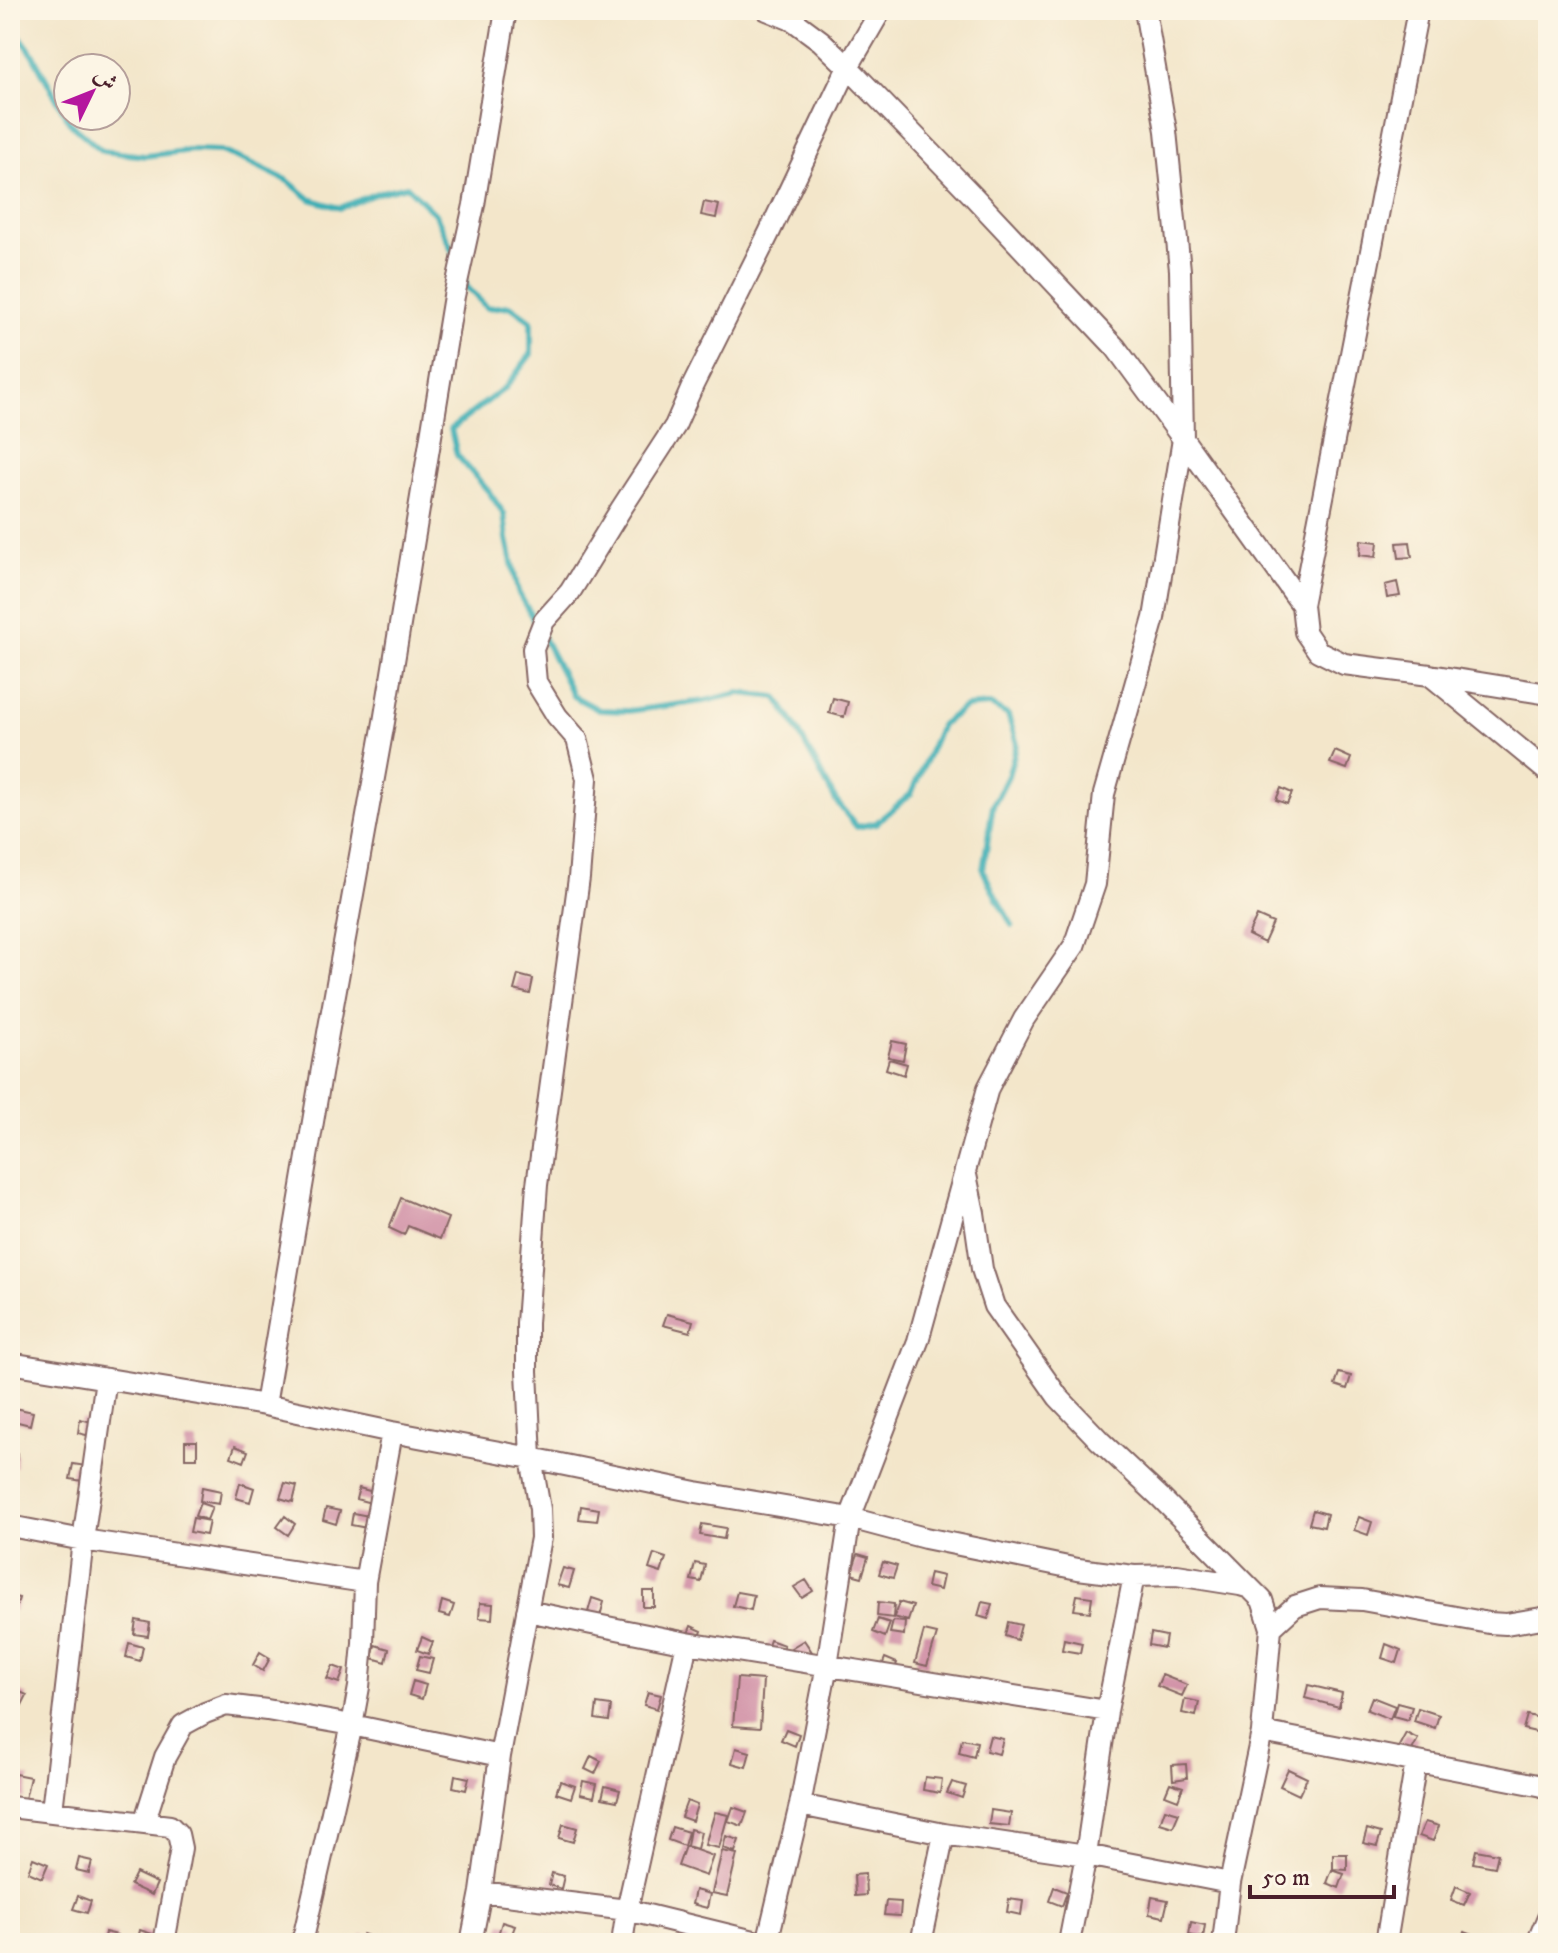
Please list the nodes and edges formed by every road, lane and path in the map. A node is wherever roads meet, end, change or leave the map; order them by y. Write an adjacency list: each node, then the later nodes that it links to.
1 (506, 10): 15 (street)
2 (767, 10): 6 (street)
3 (881, 10): 6 (street)
4 (1145, 10): 7 (street)
5 (1418, 10): 8 (street)
6 (848, 67): 7 (street); 17 (street)
7 (1183, 439): 8 (street); 12 (street)
8 (1302, 605): 9 (street)
9 (1430, 675): 10 (street); 11 (street)
10 (1548, 694)
11 (1548, 772)
12 (965, 1171): 18 (street); 23 (street)
13 (10, 1363): 14 (street)
14 (106, 1379): 15 (street); 20 (street)
15 (265, 1405): 16 (street)
16 (392, 1432): 17 (street); 22 (street)
17 (531, 1458): 18 (street); 24 (street)
18 (850, 1518): 21 (street); 28 (street)
19 (10, 1526): 20 (street)
20 (83, 1540): 22 (street); 37 (street)
21 (1134, 1576): 23 (street); 29 (street)
22 (365, 1582): 30 (street)
23 (1250, 1588): 26 (street)
24 (527, 1611): 27 (street); 32 (street)
25 (1548, 1617): 26 (street)
26 (1271, 1628): 31 (street)
27 (687, 1643): 28 (street); 43 (street)
28 (827, 1665): 29 (street); 35 (street)
29 (1107, 1711): 40 (street)
30 (352, 1725): 32 (street); 38 (street); 46 (street)
31 (1262, 1732): 33 (street); 41 (street)
32 (500, 1756): 42 (street)
33 (1416, 1762): 34 (street); 53 (street)
34 (1548, 1790)
35 (800, 1805): 39 (street); 49 (street)
36 (10, 1807): 37 (street)
37 (52, 1811): 38 (street)
38 (144, 1823): 45 (street)
39 (944, 1834): 40 (street); 50 (street)
40 (1086, 1855): 41 (street); 51 (street)
41 (1230, 1883): 52 (street)
42 (481, 1892): 43 (street); 47 (street)
43 (627, 1910): 48 (street); 49 (street)
44 (1548, 1917): 54 (street)
45 (164, 1943)
46 (302, 1943)
47 (471, 1943)
48 (622, 1943)
49 (765, 1943)
50 (921, 1943)
51 (1069, 1943)
52 (1223, 1943)
53 (1386, 1943)
54 (1537, 1943)

